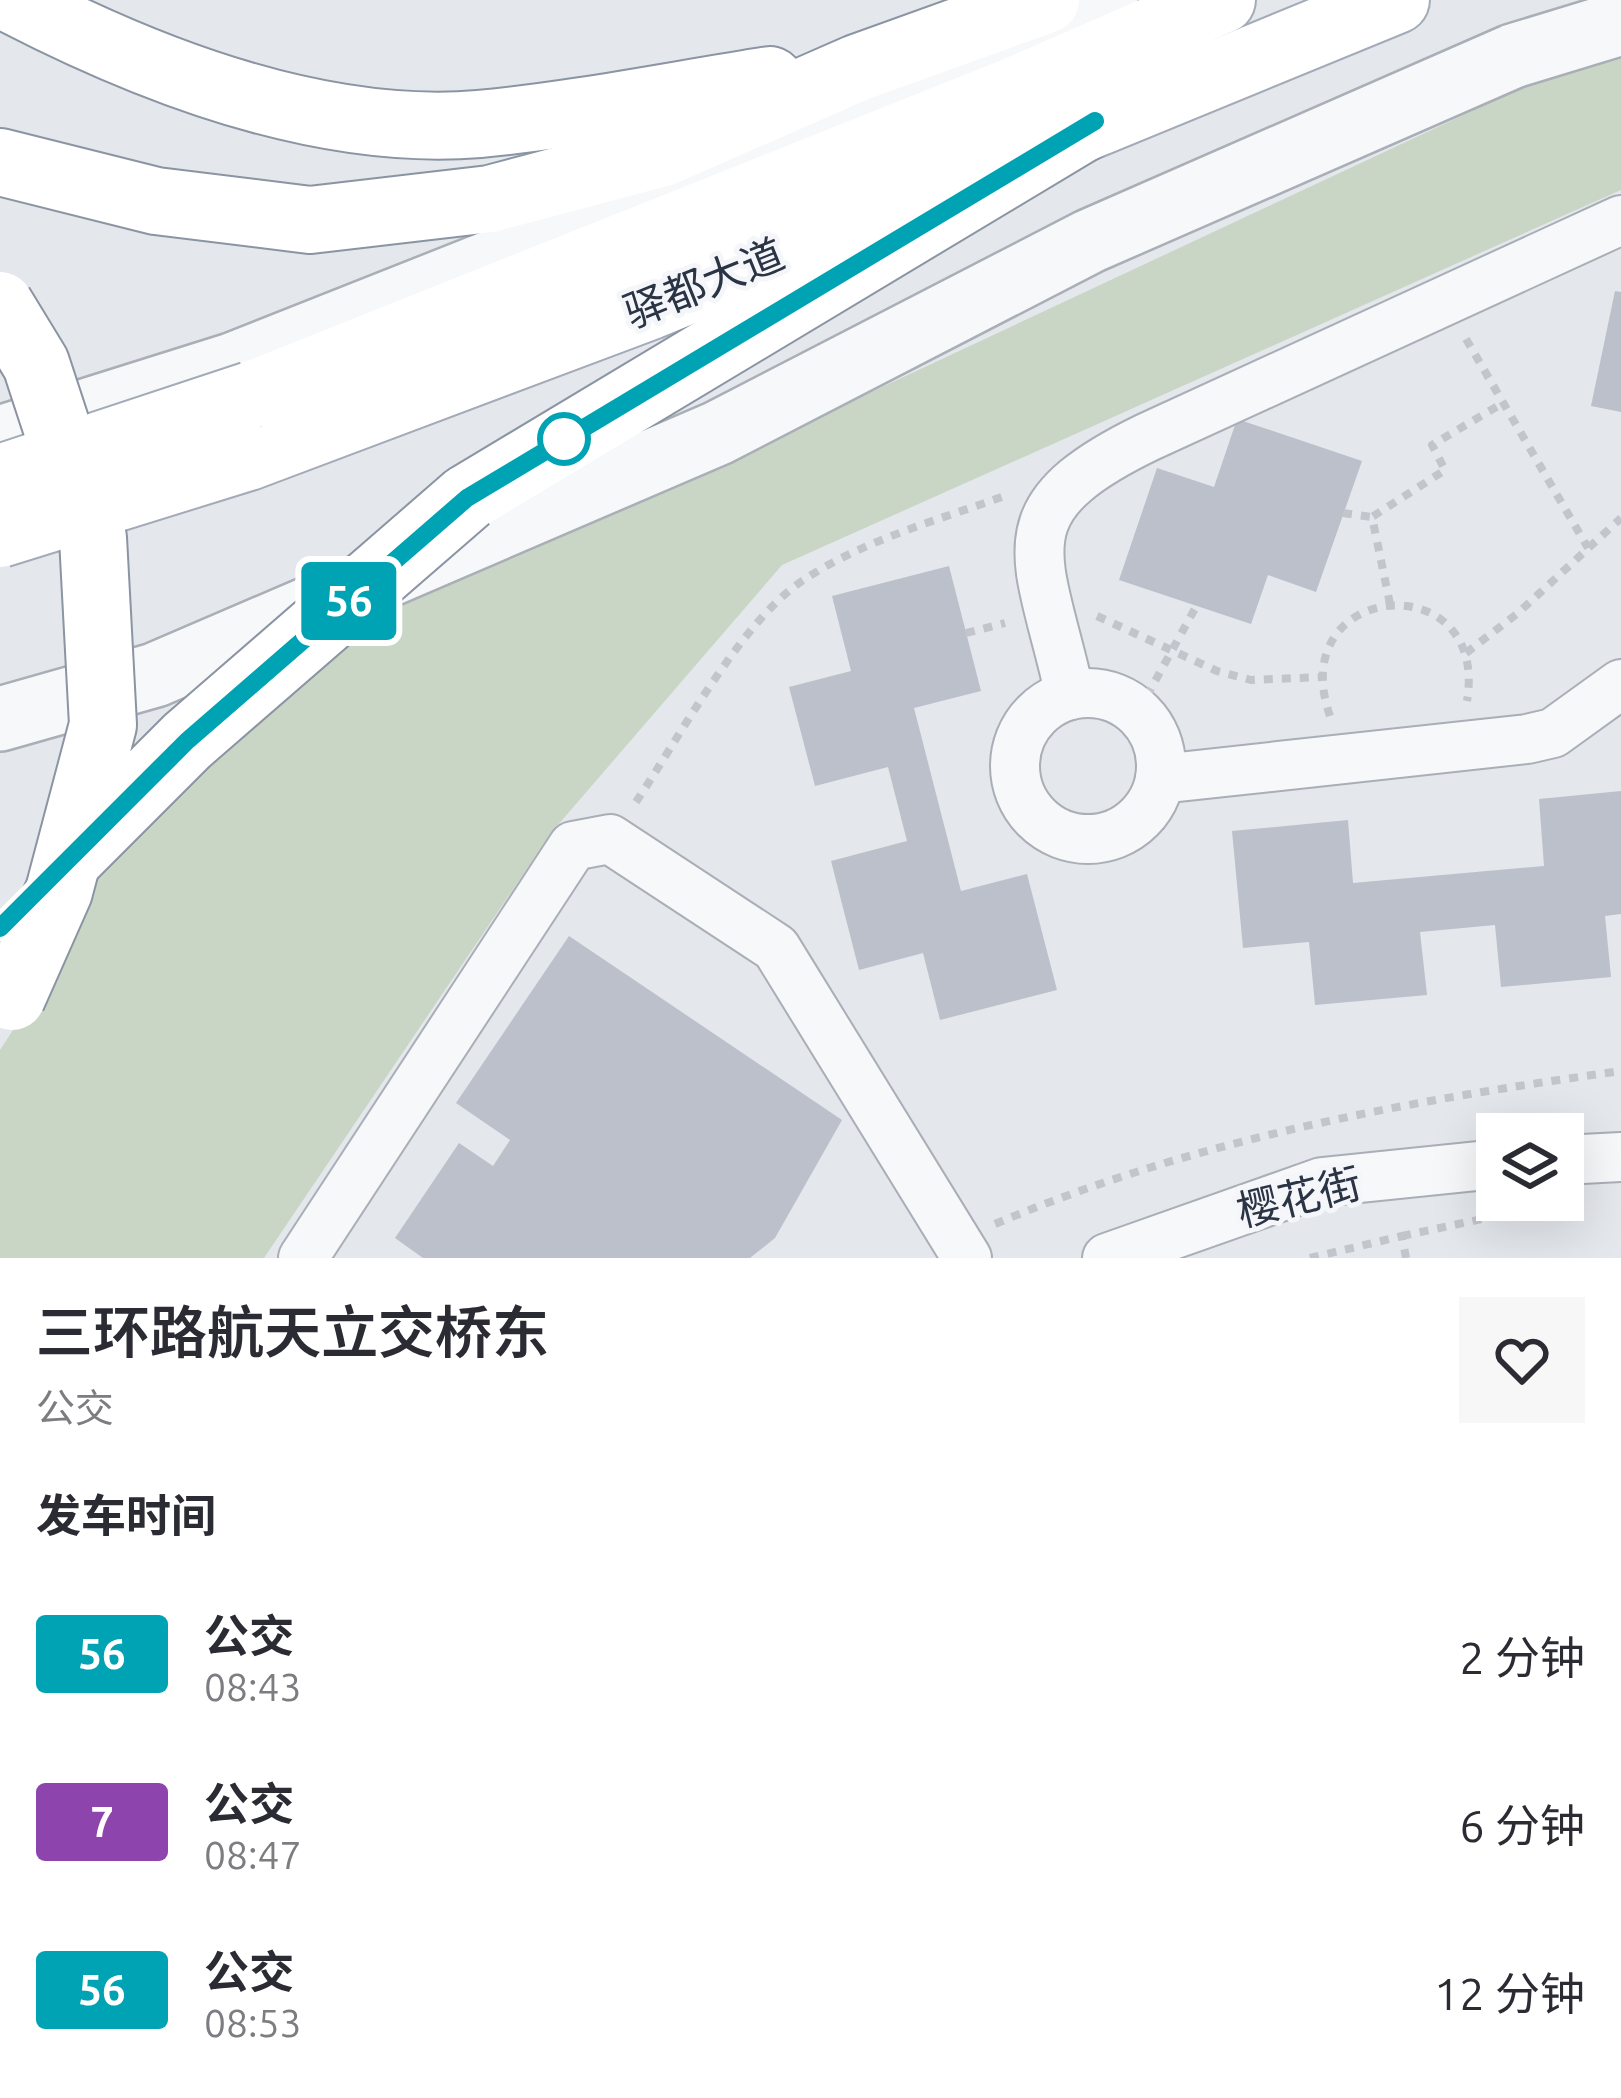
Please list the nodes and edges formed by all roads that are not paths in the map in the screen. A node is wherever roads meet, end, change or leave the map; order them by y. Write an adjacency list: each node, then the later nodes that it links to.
1 (14, 0): 7 (main road)
2 (1046, 0): 7 (main road)
3 (1106, 0): 12 (street)
4 (1222, 0): 13 (main road, 驿都大道, bridge)
5 (1396, 0): 8 (main road, 驿都大道)
6 (1621, 22): 17 (street)
7 (856, 68): 9 (main road)
8 (1095, 121): 14 (main road, 驿都大道, bridge); 19 (main road, bridge)
9 (0, 162)
10 (1621, 220): 16 (street)
11 (0, 305): 20 (main road, bridge)
12 (0, 439)
13 (0, 478)
14 (0, 534)
15 (1621, 684): 18 (street)
16 (1070, 695): 18 (street); 18 (street)
17 (0, 719)
18 (1160, 778)
19 (0, 928)
20 (0, 1014)
21 (1621, 1157): 22 (street)
22 (1584, 1159)
23 (1476, 1166): 26 (street, 樱花街)
24 (961, 1249): 25 (street)
25 (303, 1258)
26 (1107, 1258)

